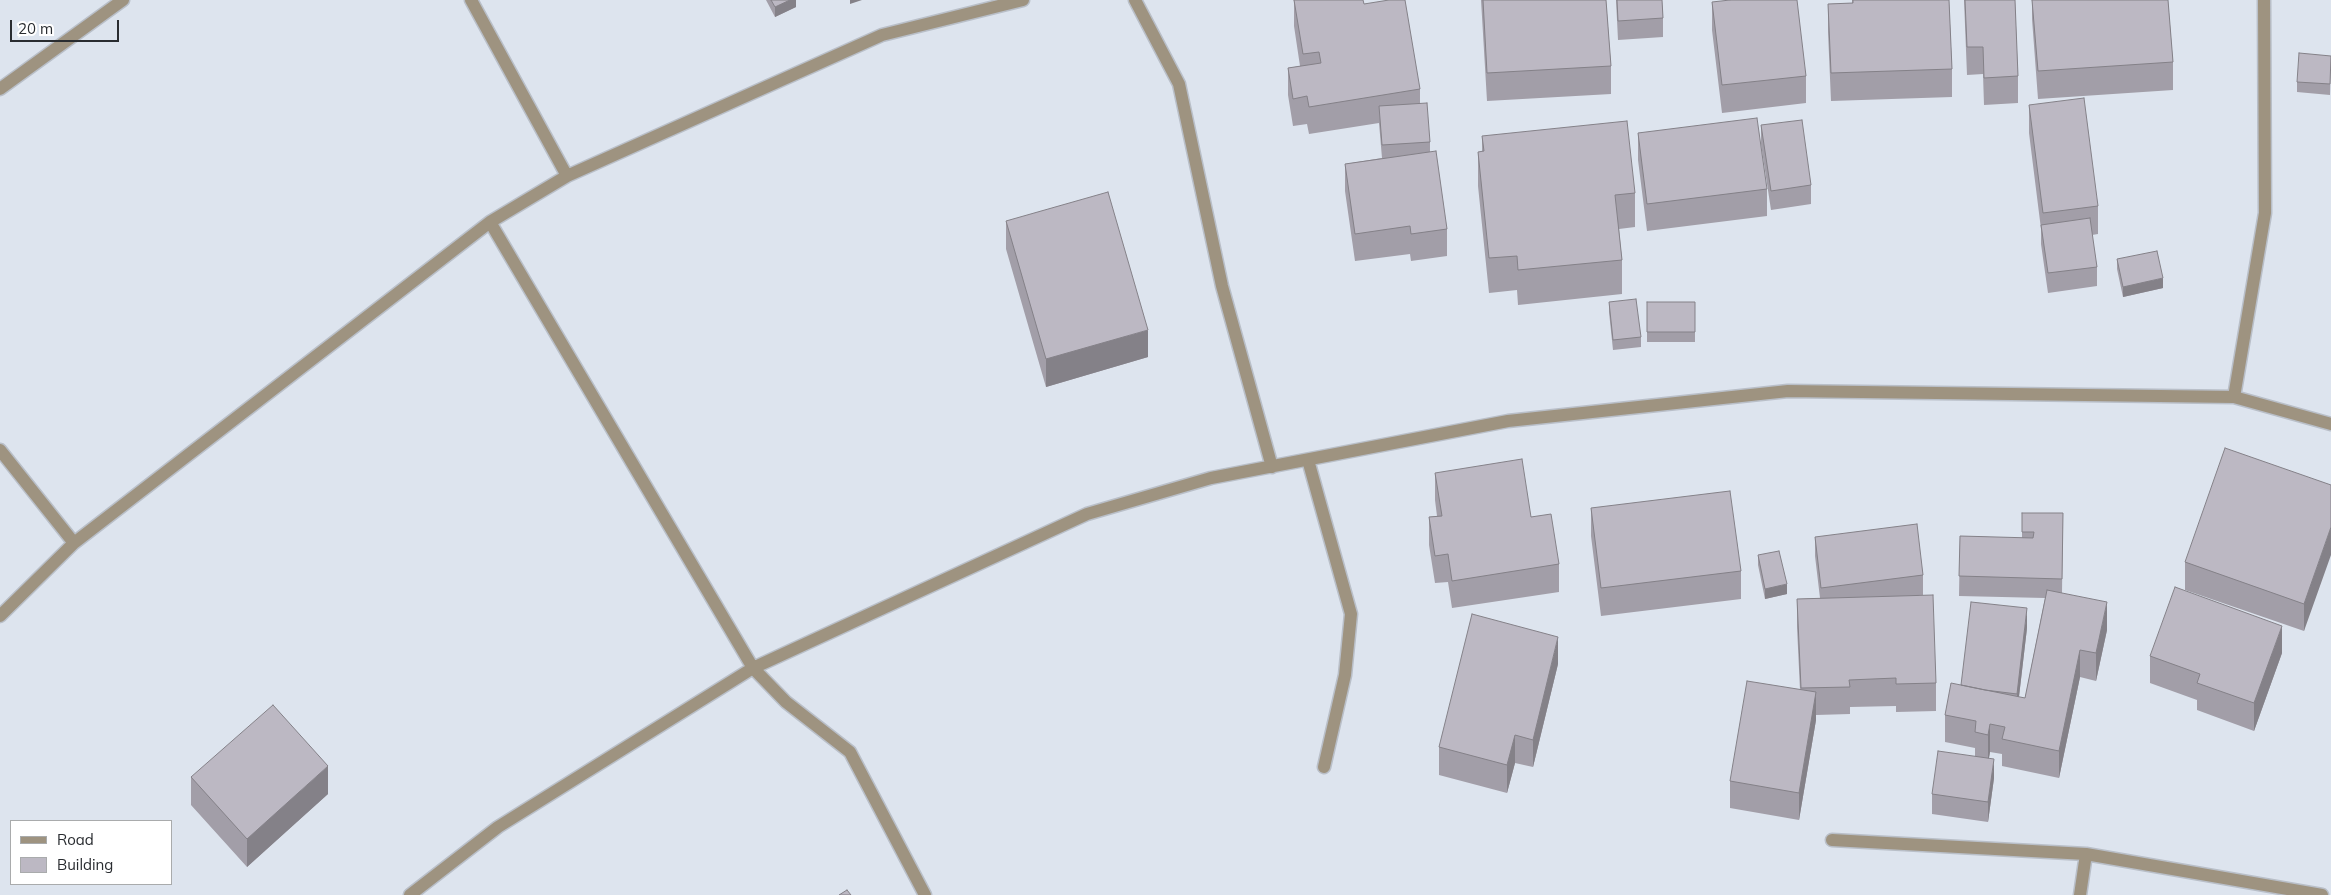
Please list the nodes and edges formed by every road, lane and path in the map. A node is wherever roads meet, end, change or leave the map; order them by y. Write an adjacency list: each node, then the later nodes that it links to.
1 (123, 0): 6 (street)
2 (471, 0): 7 (street)
3 (1023, 0): 7 (street)
4 (1135, 0): 13 (street)
5 (2264, 0): 9 (street)
6 (0, 89)
7 (567, 176): 8 (street)
8 (490, 222): 14 (street); 16 (street)
9 (2234, 397): 10 (street); 12 (street)
10 (2331, 424)
11 (0, 450): 14 (street)
12 (1308, 460): 13 (street); 17 (street)
13 (1272, 467): 16 (street)
14 (74, 543): 15 (street)
15 (0, 616)
16 (753, 668): 20 (street); 21 (street)
17 (1324, 767)
18 (1832, 840): 19 (street)
19 (2086, 854): 22 (street); 23 (street)
20 (410, 895)
21 (925, 895)
22 (2080, 895)
23 (2322, 895)

